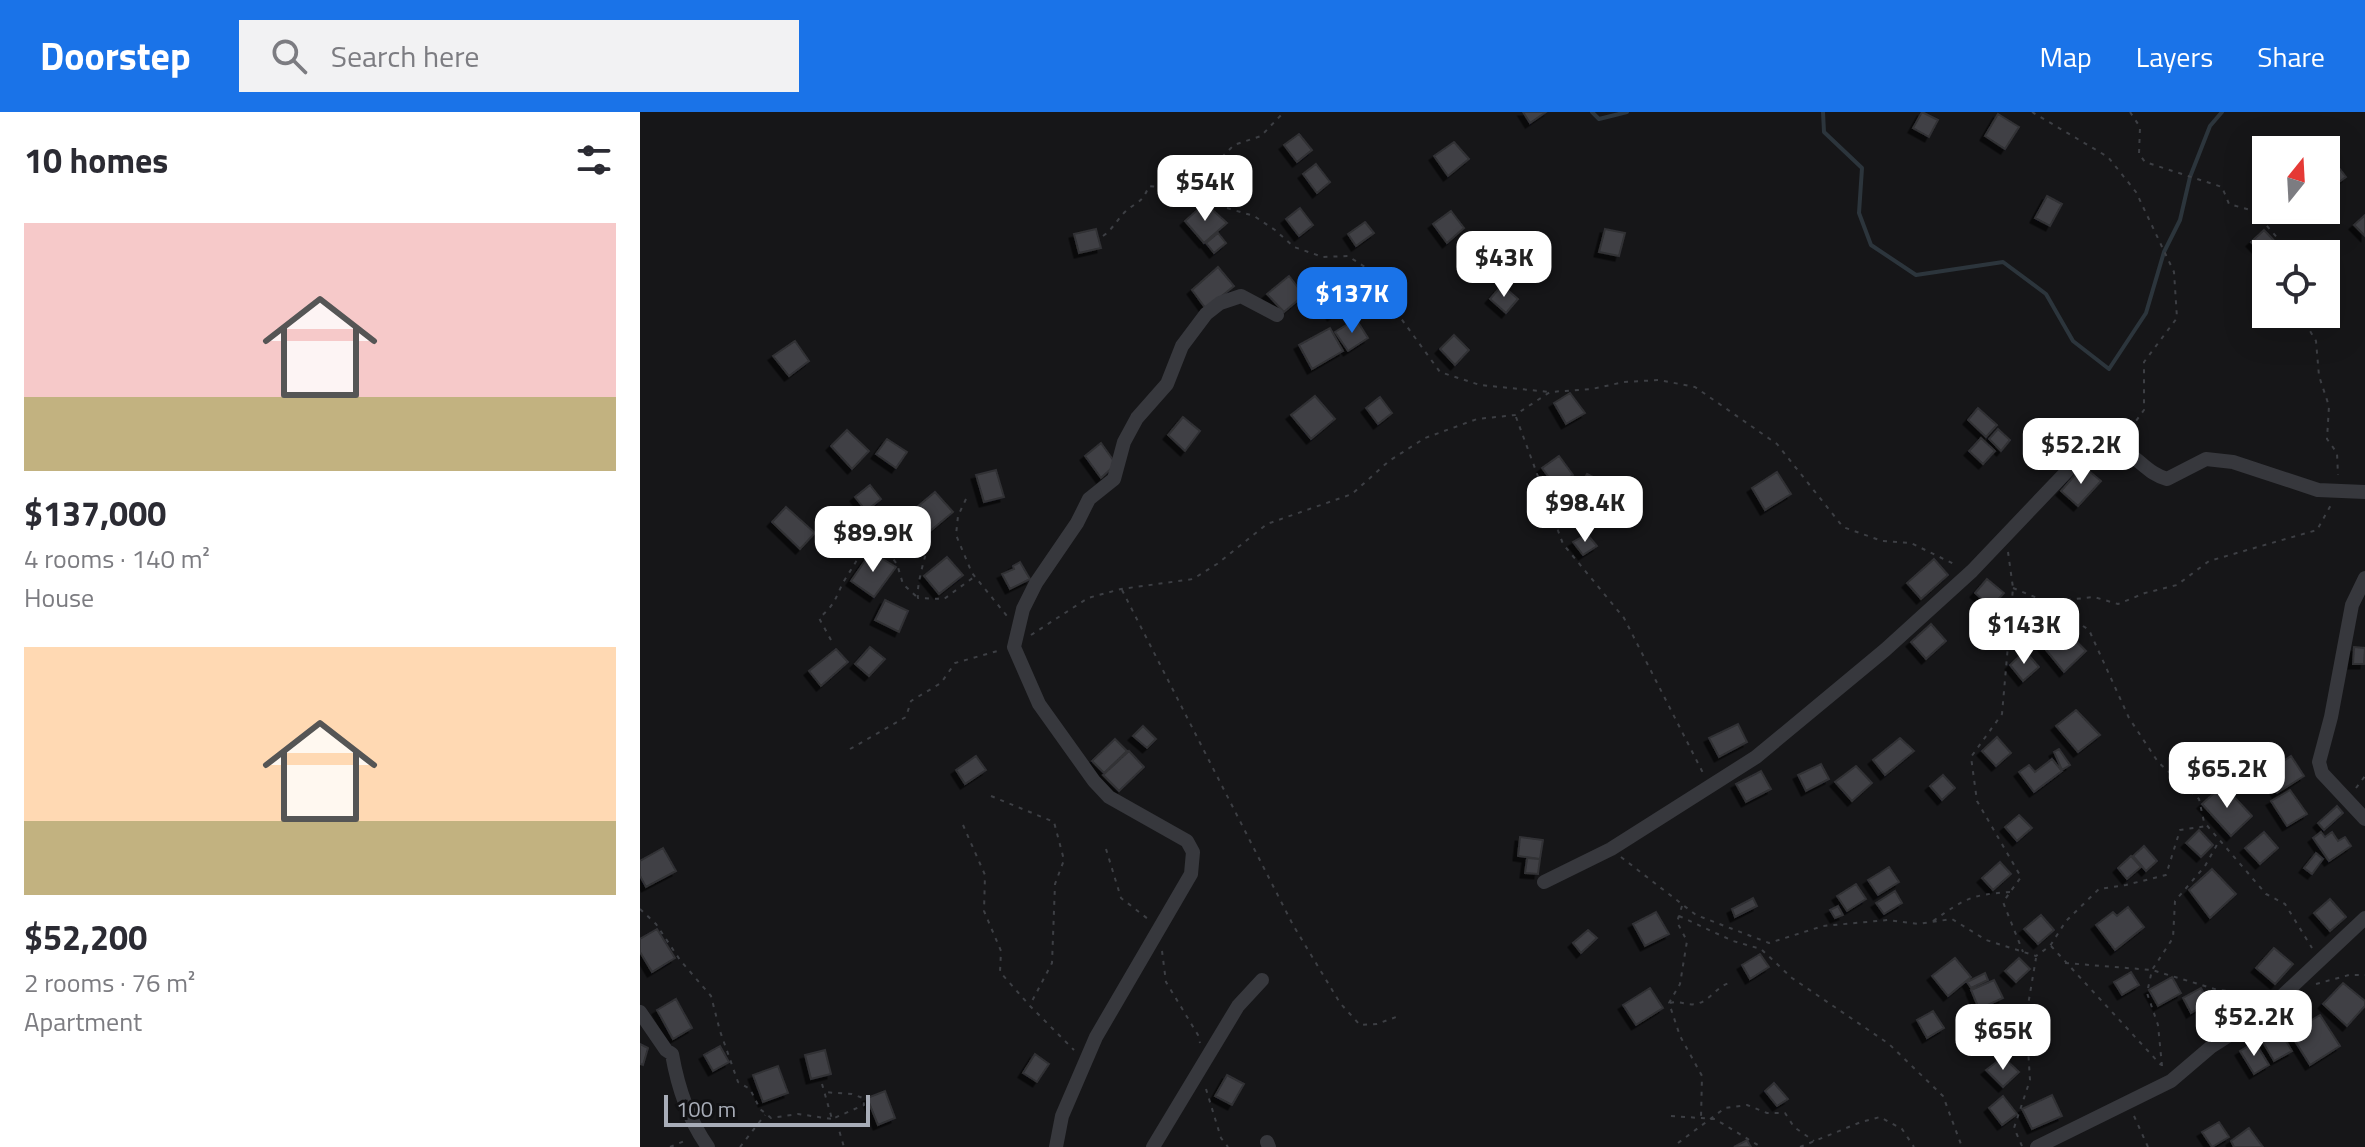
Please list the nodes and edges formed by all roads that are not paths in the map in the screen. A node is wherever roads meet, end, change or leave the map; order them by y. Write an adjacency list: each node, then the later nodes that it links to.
1 (1277, 315): 10 (street)
2 (2365, 492): 5 (street)
3 (2365, 578): 4 (street)
4 (2365, 819)
5 (1544, 882)
6 (2365, 918): 12 (street)
7 (1262, 980): 11 (street)
8 (640, 1012): 9 (street)
9 (708, 1147)
10 (1056, 1147)
11 (1153, 1147)
12 (2037, 1147)

